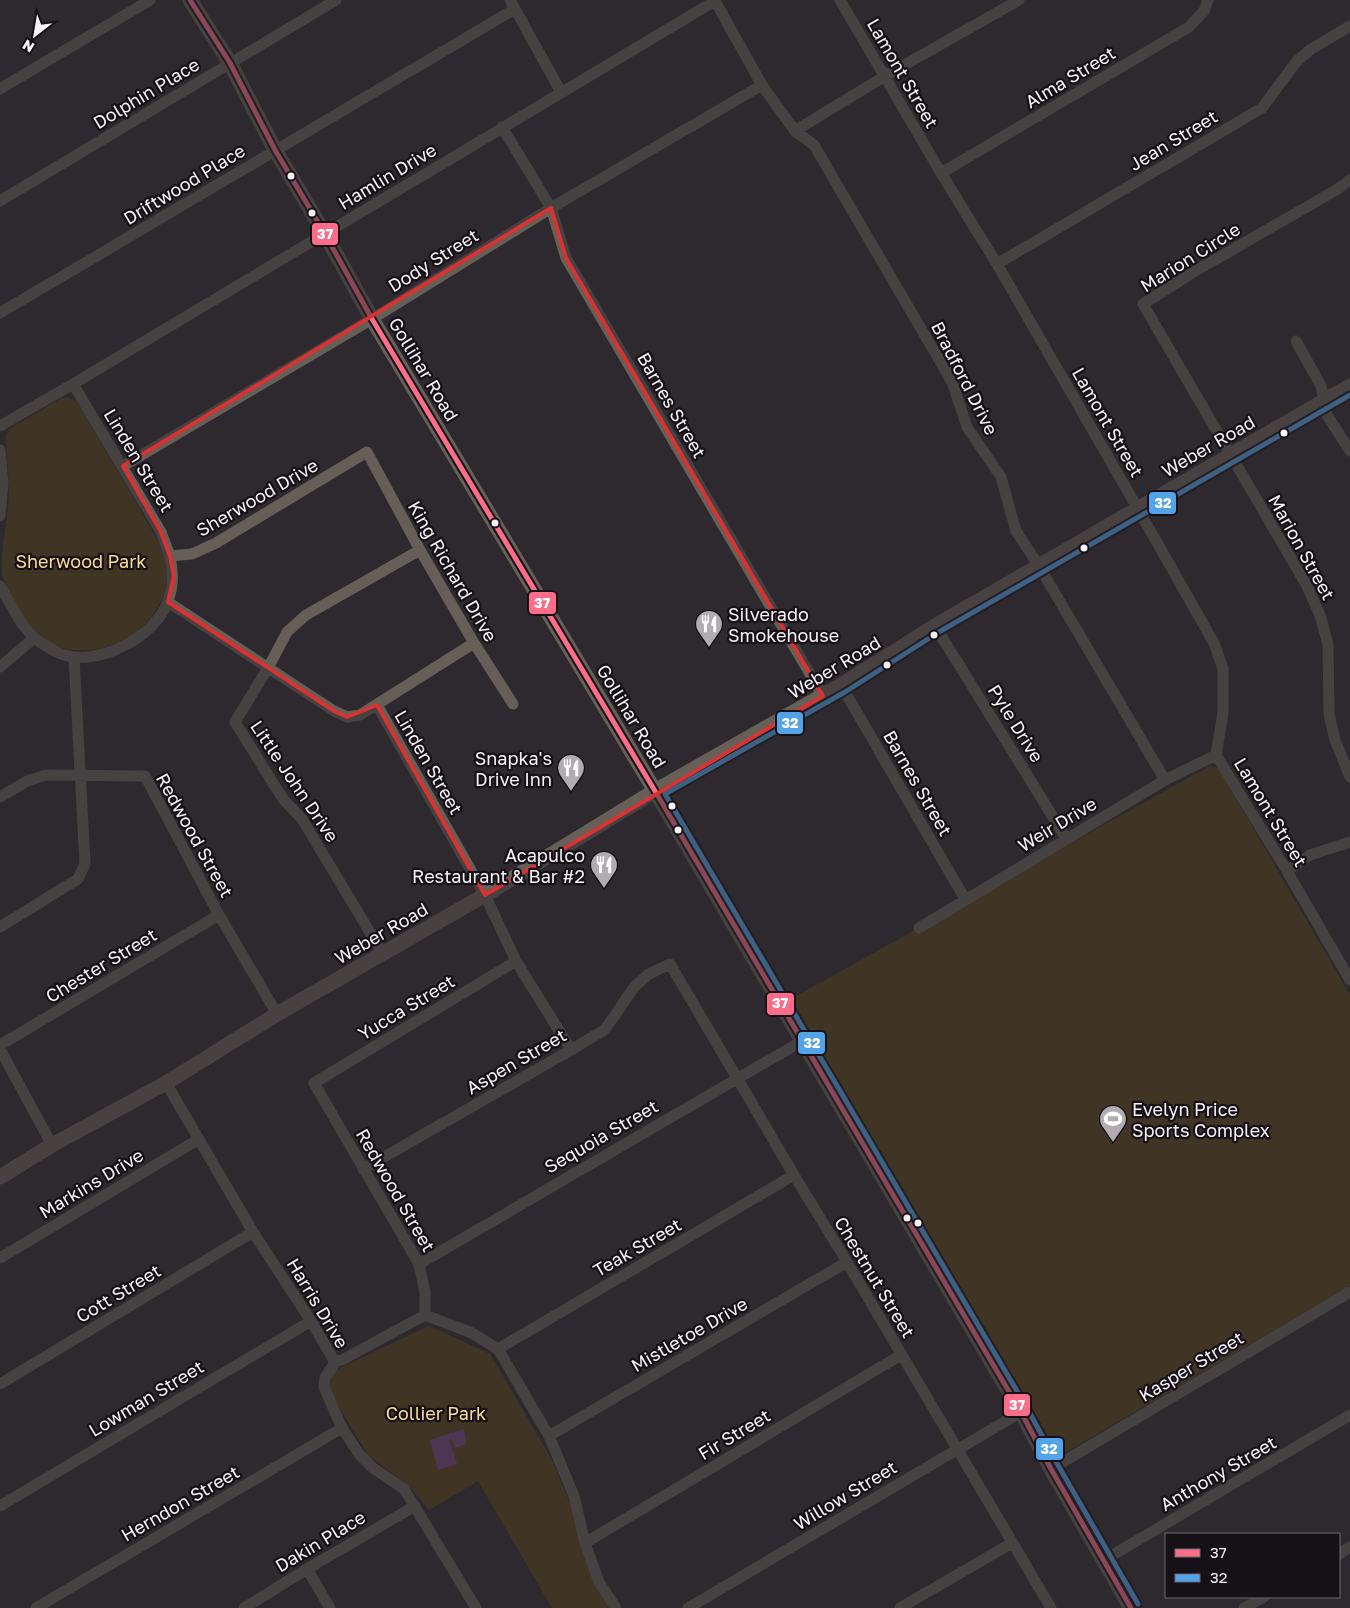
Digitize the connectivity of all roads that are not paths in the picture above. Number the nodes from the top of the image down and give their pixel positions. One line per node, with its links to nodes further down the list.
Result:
1 (150, 0): 13 (street)
2 (190, 0): 10 (main road, Gollihar Road)
3 (336, 0): 10 (street, Dolphin Place)
4 (840, 0): 11 (street, Lamont Street)
5 (1019, 0): 11 (street)
6 (1208, 0): 18 (street, Alma Street)
7 (715, 1): 12 (street, Bradford Drive); 14 (street, Hamlin Drive)
8 (512, 5): 14 (street); 17 (street, Driftwood Place)
9 (1350, 26): 23 (street, Jean Street)
10 (230, 63): 17 (main road, Gollihar Road); 20 (street, Dolphin Place)
11 (886, 76): 16 (street); 18 (street, Lamont Street)
12 (762, 85): 16 (street, Bradford Drive); 21 (street, Dody Street)
13 (0, 89)
14 (561, 92): 15 (street, Hamlin Drive)
15 (502, 127): 21 (street, Barnes Street); 22 (street, Hamlin Drive)
16 (795, 131): 40 (street, Bradford Drive)
17 (275, 150): 22 (main road, Gollihar Road); 24 (street, Driftwood Place)
18 (941, 173): 23 (street, Lamont Street)
19 (1350, 180): 34 (street, Marion Circle)
20 (0, 201)
21 (551, 208): 25 (street, Dody Street); 50 (street, Barnes Street)
22 (325, 234): 25 (main road, Gollihar Road); 27 (street, Hamlin Drive)
23 (997, 264): 36 (street, Lamont Street)
24 (0, 313)
25 (372, 319): 35 (street, Dody Street); 57 (main road, Gollihar Road)
26 (1296, 341): 29 (street)
27 (73, 384): 30 (street, Hamlin Drive); 35 (street, Linden Street)
28 (1350, 386): 29 (main road, Weber Road)
29 (1324, 401): 32 (street); 34 (main road, Weber Road)
30 (0, 426)
31 (0, 450): 37 (street)
32 (1350, 451)
33 (368, 452): 38 (street, King Richard Drive); 39 (street, Sherwood Drive)
34 (1230, 454): 36 (main road, Weber Road); 55 (street, Marion Street)
35 (123, 466): 39 (street, Linden Street)
36 (1138, 509): 40 (main road, Weber Road); 53 (street, Lamont Street)
37 (0, 516)
38 (420, 550): 45 (street, King Richard Drive); 48 (street, Little John Drive)
39 (170, 556): 42 (street)
40 (1039, 566): 43 (main road, Weber Road); 56 (street, Bradford Drive)
41 (0, 586): 44 (street)
42 (168, 602): 46 (street); 48 (street, Linden Street)
43 (935, 626): 49 (main road, Weber Road); 59 (street, Pyle Drive)
44 (34, 638): 46 (street); 47 (street)
45 (474, 643): 51 (street, King Richard Drive); 52 (street)
46 (74, 657): 54 (street)
47 (0, 667)
48 (268, 668): 52 (street, Linden Street); 67 (street, Little John Drive)
49 (841, 685): 50 (main road, Weber Road); 63 (street, Barnes Street)
50 (823, 696): 57 (main road, Weber Road)
51 (512, 704)
52 (377, 705): 62 (street, Linden Street)
53 (1216, 755): 56 (street, Weir Drive); 61 (street, Lamont Street)
54 (81, 776): 58 (street); 64 (street, Redwood Street); 65 (street)
55 (1350, 778)
56 (1165, 780): 59 (street, Weir Drive)
57 (655, 791): 62 (main road, Weber Road); 72 (main road, Gollihar Road)
58 (0, 797)
59 (1066, 838): 63 (street, Weir Drive)
60 (1350, 842): 61 (street)
61 (1287, 871): 70 (street, Lamont Street)
62 (485, 895): 67 (main road, Weber Road); 68 (street, Linden Street)
63 (965, 899): 66 (street, Weir Drive)
64 (219, 915): 71 (street, Redwood Street); 73 (street, Chester Street)
65 (0, 927)
66 (919, 928)
67 (383, 954): 71 (main road, Weber Road)
68 (516, 961): 75 (street, Linden Street); 78 (street, Yucca Street)
69 (670, 964): 75 (street, Aspen Street); 76 (street, Chestnut Street)
70 (1350, 980)
71 (277, 1014): 77 (main road, Weber Road)
72 (802, 1041): 76 (street, Sequoia Street); 95 (main road, Gollihar Road)
73 (0, 1045)
74 (0, 1049): 80 (street)
75 (571, 1050): 81 (street, Aspen Street)
76 (737, 1077): 82 (street, Chestnut Street); 87 (street, Sequoia Street)
77 (166, 1083): 79 (street, Harris Drive); 80 (main road, Weber Road)
78 (314, 1083): 81 (street, Redwood Street)
79 (199, 1139): 84 (street, Harris Drive); 85 (street, Markins Drive)
80 (52, 1145): 83 (main road, Weber Road)
81 (363, 1169): 87 (street, Redwood Street)
82 (794, 1175): 86 (street, Chestnut Street); 91 (street, Teak Street)
83 (0, 1177)
84 (253, 1232): 90 (street, Harris Drive); 94 (street, Cott Street)
85 (0, 1258)
86 (847, 1262): 92 (street, Chestnut Street); 98 (street, Mistletoe Drive)
87 (419, 1264): 89 (street, Redwood Street)
88 (1350, 1292): 100 (street, Kasper Street)
89 (425, 1315): 91 (street); 93 (street)
90 (311, 1321): 93 (street, Harris Drive); 101 (street, Lowman Street)
91 (498, 1349): 98 (street)
92 (901, 1355): 99 (street, Chestnut Street); 103 (street, Fir Street)
93 (335, 1362): 97 (street, Harris Drive)
94 (0, 1384)
95 (1020, 1412): 99 (street, Willow Street); 100 (main road, Gollihar Road)
96 (1350, 1415): 105 (street, Anthony Street)
97 (342, 1428): 102 (street, Harris Drive); 108 (street, Herndon Street)
98 (549, 1436): 103 (street)
99 (958, 1449): 104 (street, Chestnut Street); 113 (street, Willow Street)
100 (1051, 1470): 105 (main road, Gollihar Road)
101 (0, 1506)
102 (415, 1506): 106 (street, Dakin Place); 111 (street, Harris Drive)
103 (585, 1543): 112 (street)
104 (1012, 1543): 114 (street); 115 (street, Chestnut Street)
105 (1104, 1560): 116 (main road, Gollihar Road)
106 (307, 1568): 109 (street, Dakin Place); 110 (street)
107 (1262, 1598): 117 (street)
108 (36, 1608)
109 (244, 1608)
110 (330, 1608)
111 (476, 1608)
112 (616, 1608)
113 (688, 1608)
114 (900, 1608)
115 (1052, 1608)
116 (1131, 1608)
117 (1244, 1608)

